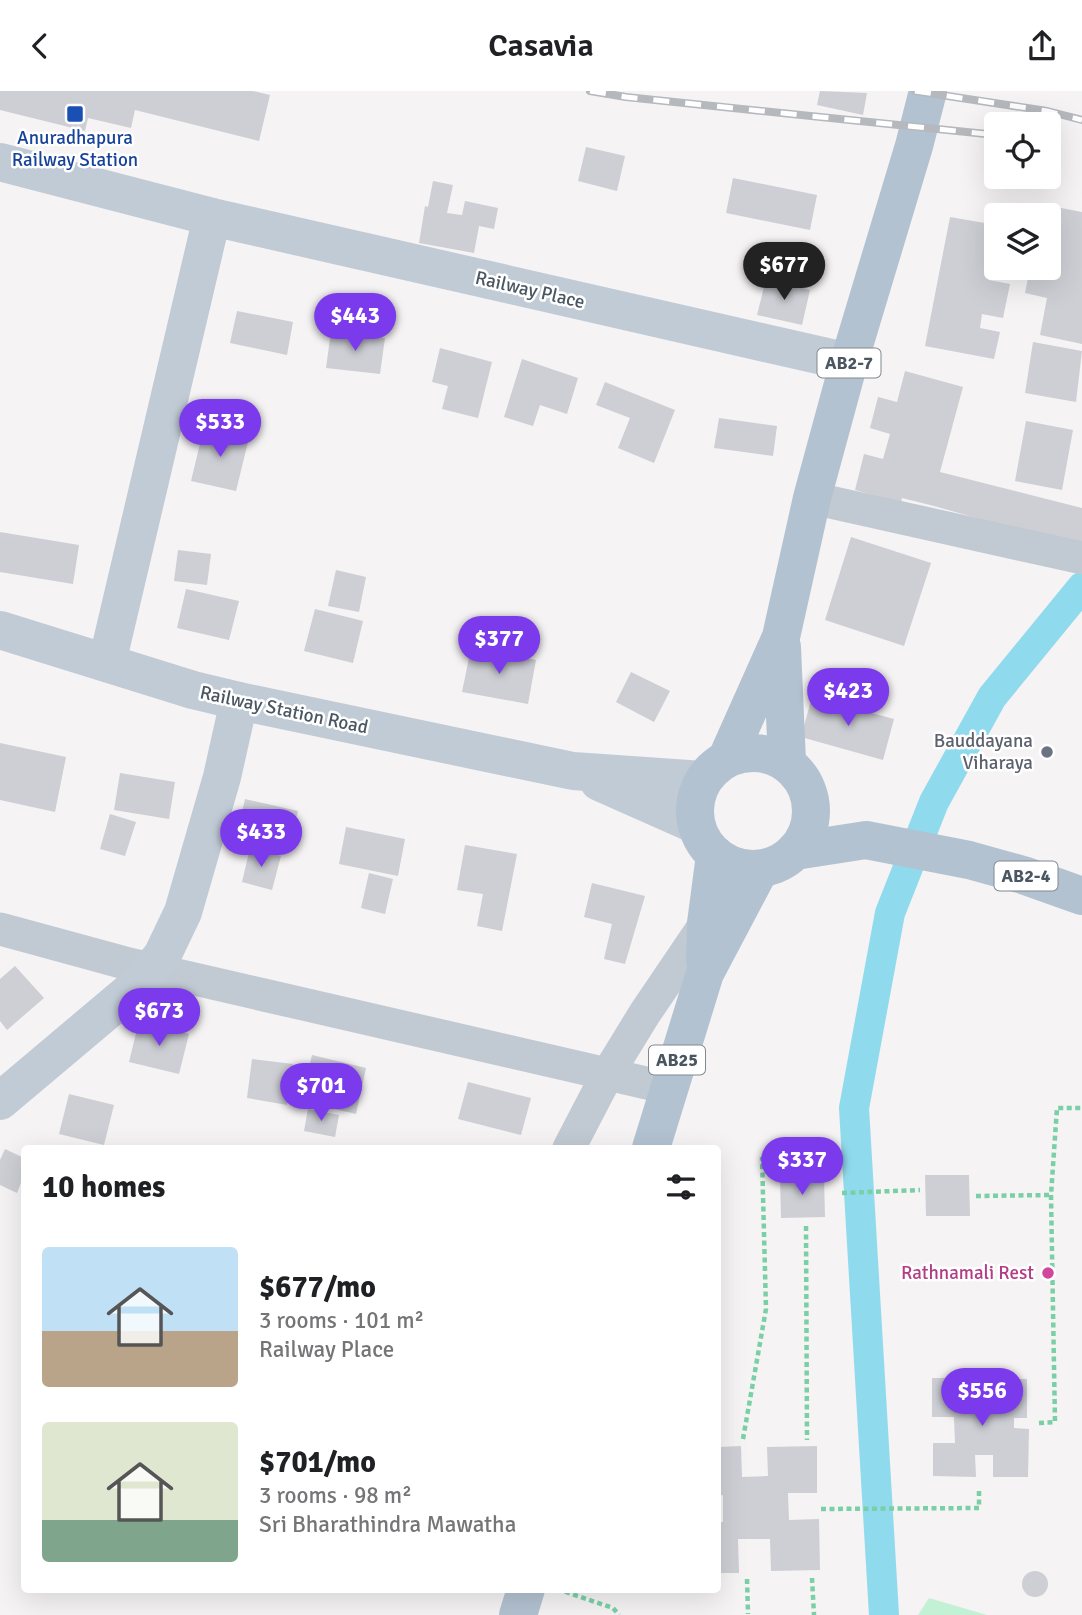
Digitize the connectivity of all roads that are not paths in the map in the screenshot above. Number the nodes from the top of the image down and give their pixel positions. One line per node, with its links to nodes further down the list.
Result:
1 (928, 91): 4 (main road, AB2-7)
2 (0, 162): 3 (main road, Railway Place)
3 (212, 217): 4 (main road, Railway Place); 9 (main road)
4 (849, 362): 5 (main road, AB2-7)
5 (812, 498): 6 (street); 8 (main road, AB2-7)
6 (1082, 558)
7 (0, 630): 9 (main road, Railway Station Road)
8 (781, 638): 11 (main road, AB2-7); 12 (main road, AB2-7)
9 (107, 663): 10 (main road, Railway Station Road)
10 (239, 701): 13 (main road, Railway Station Road); 22 (main road)
11 (786, 762): 12 (main road); 14 (main road)
12 (715, 769): 13 (main road, Railway Station Road); 15 (main road)
13 (573, 771): 15 (main road, Railway Station Road)
14 (808, 793): 16 (main road, AB2-4); 17 (main road)
15 (706, 840): 18 (main road); 20 (main road, AB25)
16 (866, 840): 17 (main road, AB2-4); 19 (main road, AB2-4)
17 (795, 851): 18 (main road)
18 (760, 869): 23 (main road, AB25)
19 (1082, 896)
20 (706, 923): 23 (main road, AB25); 24 (street)
21 (0, 929): 22 (street)
22 (151, 969): 24 (street); 26 (main road)
23 (705, 973): 25 (main road, AB25)
24 (607, 1075): 25 (street); 27 (street)
25 (668, 1088): 28 (main road, AB25)
26 (0, 1101)
27 (571, 1145)
28 (652, 1145)
29 (525, 1593): 30 (main road)
30 (518, 1615)

